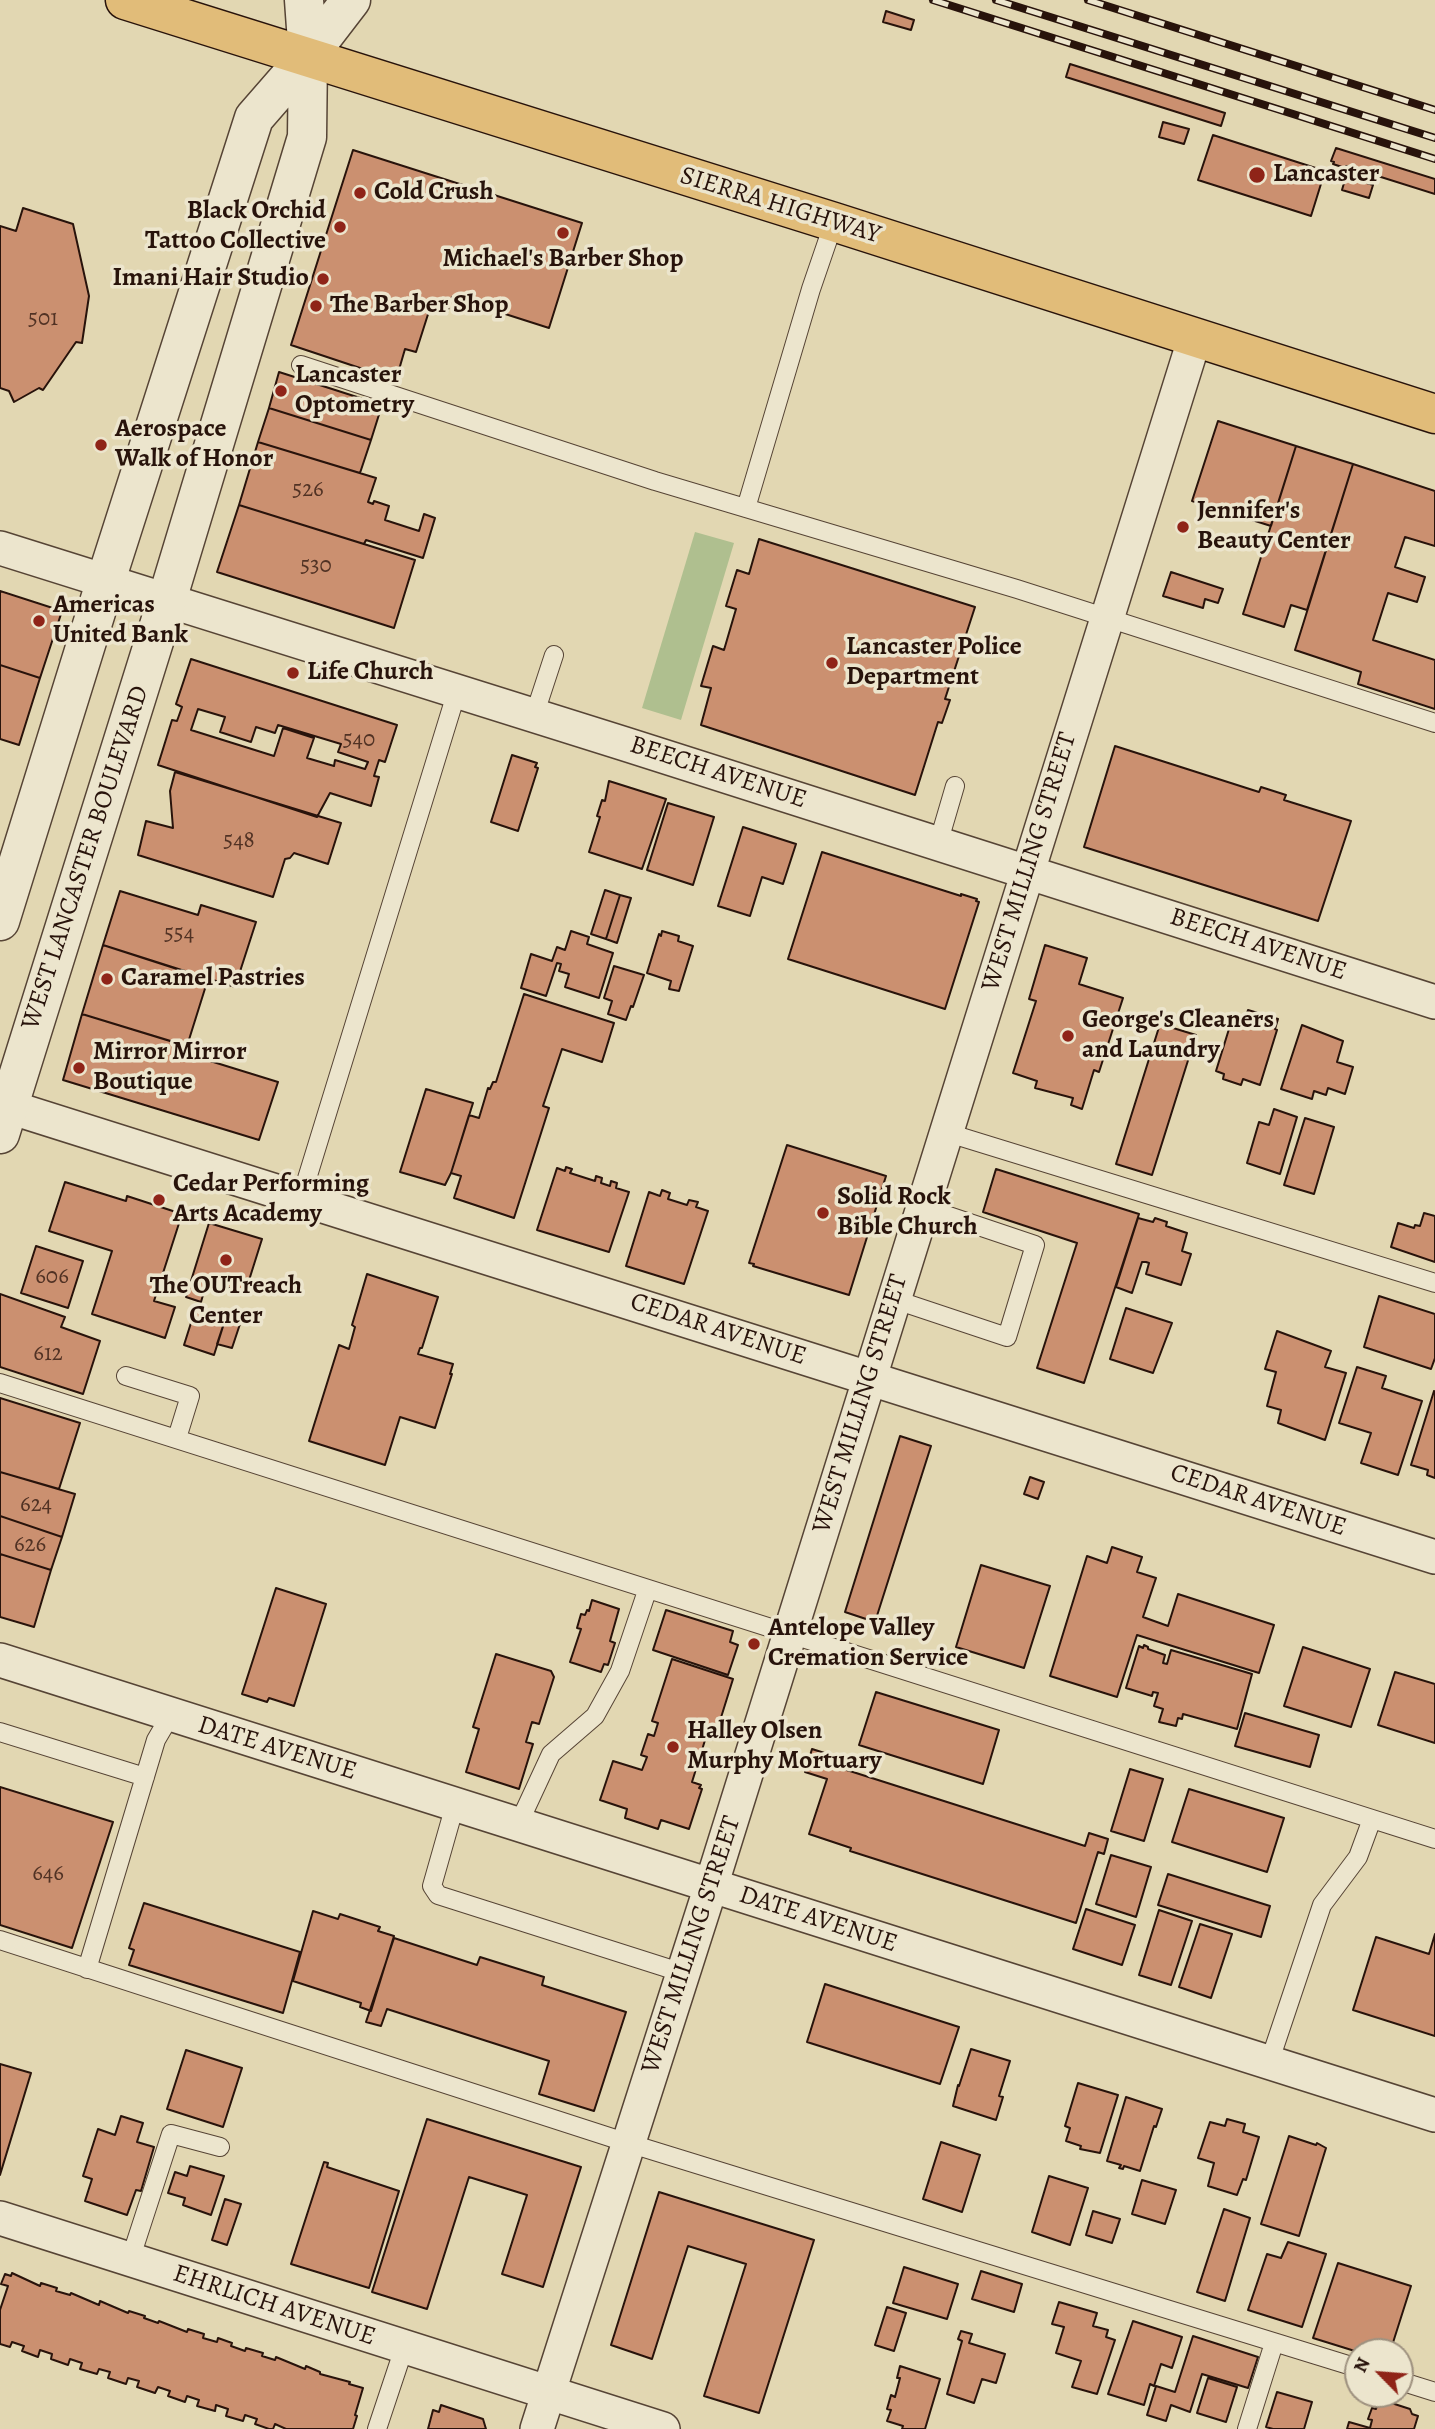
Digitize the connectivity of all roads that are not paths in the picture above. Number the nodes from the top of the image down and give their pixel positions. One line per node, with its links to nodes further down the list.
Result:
1 (125, 0): 4 (main road, SIERRA HIGHWAY)
2 (304, 0): 4 (street, WEST LANCASTER BOULEVARD)
3 (351, 0): 4 (street)
4 (308, 56): 5 (main road, SIERRA HIGHWAY); 11 (street); 12 (street, WEST LANCASTER BOULEVARD)
5 (834, 222): 6 (main road, SIERRA HIGHWAY); 9 (lane)
6 (1195, 337): 8 (main road, SIERRA HIGHWAY); 13 (street, WEST MILLING STREET)
7 (301, 365): 9 (lane)
8 (1435, 414)
9 (746, 508): 13 (lane)
10 (0, 548): 11 (street, BEECH AVENUE)
11 (106, 580): 12 (street, BEECH AVENUE); 21 (street)
12 (167, 600): 15 (street, BEECH AVENUE); 23 (street, WEST LANCASTER BOULEVARD)
13 (1107, 619): 17 (lane); 20 (street, WEST MILLING STREET)
14 (554, 655): 16 (lane)
15 (457, 691): 16 (street, BEECH AVENUE); 25 (lane)
16 (534, 716): 19 (street, BEECH AVENUE)
17 (1435, 723)
18 (955, 786): 19 (lane)
19 (938, 844): 20 (street, BEECH AVENUE)
20 (1028, 872): 22 (street, BEECH AVENUE); 24 (street, WEST MILLING STREET)
21 (0, 921)
22 (1435, 1002)
23 (3, 1115): 25 (street, CEDAR AVENUE)
24 (945, 1132): 26 (street, WEST MILLING STREET); 27 (lane)
25 (301, 1198): 30 (street, CEDAR AVENUE)
26 (922, 1208): 28 (street, WEST MILLING STREET); 28 (lane)
27 (1435, 1283)
28 (894, 1299): 30 (street, WEST MILLING STREET)
29 (126, 1376): 32 (lane)
30 (869, 1377): 33 (street, CEDAR AVENUE); 35 (street, WEST MILLING STREET)
31 (0, 1383): 32 (lane)
32 (177, 1438): 34 (lane)
33 (1435, 1557)
34 (647, 1591): 35 (lane); 42 (lane)
35 (789, 1634): 41 (lane); 44 (street, WEST MILLING STREET)
36 (0, 1660): 37 (street, DATE AVENUE)
37 (170, 1716): 39 (lane); 40 (street, DATE AVENUE)
38 (0, 1732): 39 (lane)
39 (145, 1777): 46 (lane)
40 (455, 1805): 42 (street, DATE AVENUE); 47 (lane)
41 (1372, 1819): 43 (lane); 48 (lane)
42 (518, 1825): 44 (street, DATE AVENUE)
43 (1435, 1839)
44 (711, 1886): 47 (street, WEST MILLING STREET); 48 (street, DATE AVENUE)
45 (0, 1940): 46 (lane)
46 (87, 1969): 50 (lane)
47 (683, 1973): 50 (street, WEST MILLING STREET)
48 (1269, 2063): 49 (street, DATE AVENUE)
49 (1435, 2115)
50 (628, 2143): 54 (lane); 59 (street, WEST MILLING STREET)
51 (220, 2147): 53 (lane)
52 (0, 2218): 53 (street, EHRLICH AVENUE)
53 (130, 2260): 55 (street, EHRLICH AVENUE)
54 (1274, 2343): 56 (lane); 63 (lane)
55 (404, 2348): 59 (street, EHRLICH AVENUE); 60 (lane)
56 (1344, 2364)
57 (1414, 2385): 58 (lane)
58 (1435, 2392)
59 (549, 2393): 61 (street, WEST MILLING STREET); 62 (street, EHRLICH AVENUE)
60 (377, 2429)
61 (537, 2429)
62 (663, 2429)
63 (1247, 2429)

